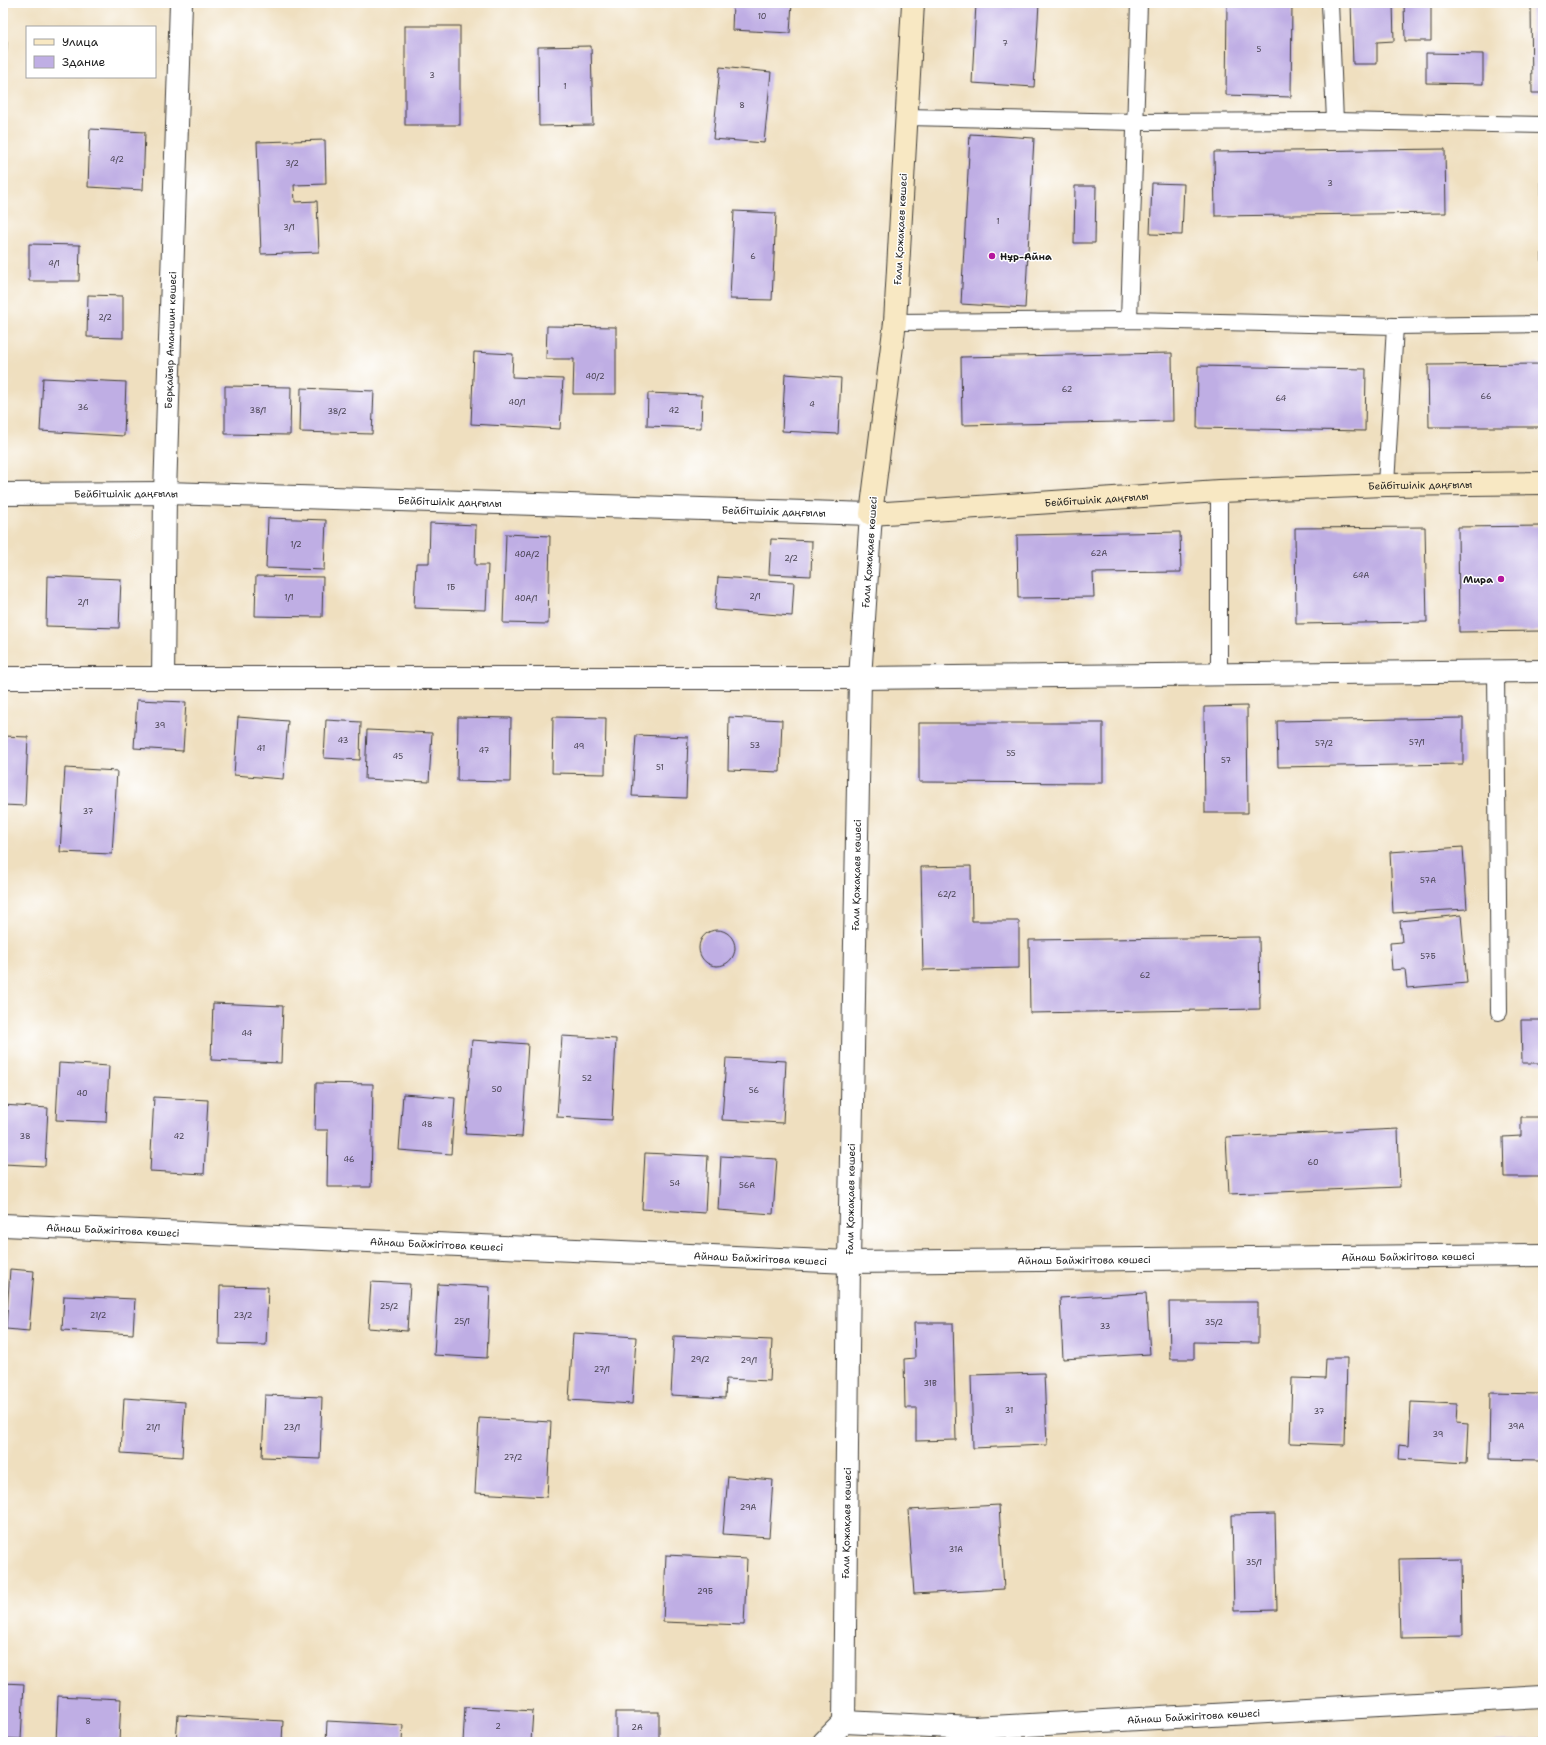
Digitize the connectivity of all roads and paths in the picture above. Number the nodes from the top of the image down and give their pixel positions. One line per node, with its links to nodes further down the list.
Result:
1 (181, 3): 16 (street, Берқайыр Аманшин көшесі)
2 (913, 3): 5 (street, Ғали Қожақаев көшесі)
3 (1139, 3): 7 (lane)
4 (1330, 3): 6 (lane)
5 (906, 116): 7 (lane); 10 (street, Ғали Қожақаев көшесі)
6 (1335, 121): 7 (lane); 8 (lane)
7 (1136, 122): 9 (lane)
8 (1543, 125)
9 (1129, 320): 10 (lane); 12 (lane)
10 (895, 322): 18 (street, Ғали Қожақаев көшесі)
11 (1543, 324): 12 (lane)
12 (1395, 326): 14 (lane)
13 (1543, 483): 14 (street, Бейбітшілік даңғылы)
14 (1386, 484): 15 (street, Бейбітшілік даңғылы)
15 (1219, 491): 18 (street, Бейбітшілік даңғылы); 21 (lane)
16 (165, 493): 17 (street, Бейбітшілік даңғылы); 18 (street, Бейбітшілік даңғылы); 23 (street, Берқайыр Аманшин көшесі)
17 (3, 494)
18 (871, 514): 24 (street, Ғали Қожақаев көшесі)
19 (1543, 670): 20 (street)
20 (1496, 671): 21 (street); 25 (lane)
21 (1219, 674): 24 (street)
22 (3, 678): 23 (street)
23 (163, 678): 24 (street)
24 (860, 678): 28 (street, Ғали Қожақаев көшесі)
25 (1499, 1012)
26 (3, 1225): 28 (street, Айнаш Байжігітова көшесі)
27 (1543, 1255): 28 (street, Айнаш Байжігітова көшесі)
28 (849, 1262): 30 (street, Ғали Қожақаев көшесі)
29 (1543, 1697): 31 (street, Айнаш Байжігітова көшесі)
30 (844, 1722): 31 (street, Айнаш Байжігітова көшесі); 32 (street)
31 (977, 1735)
32 (824, 1742)

